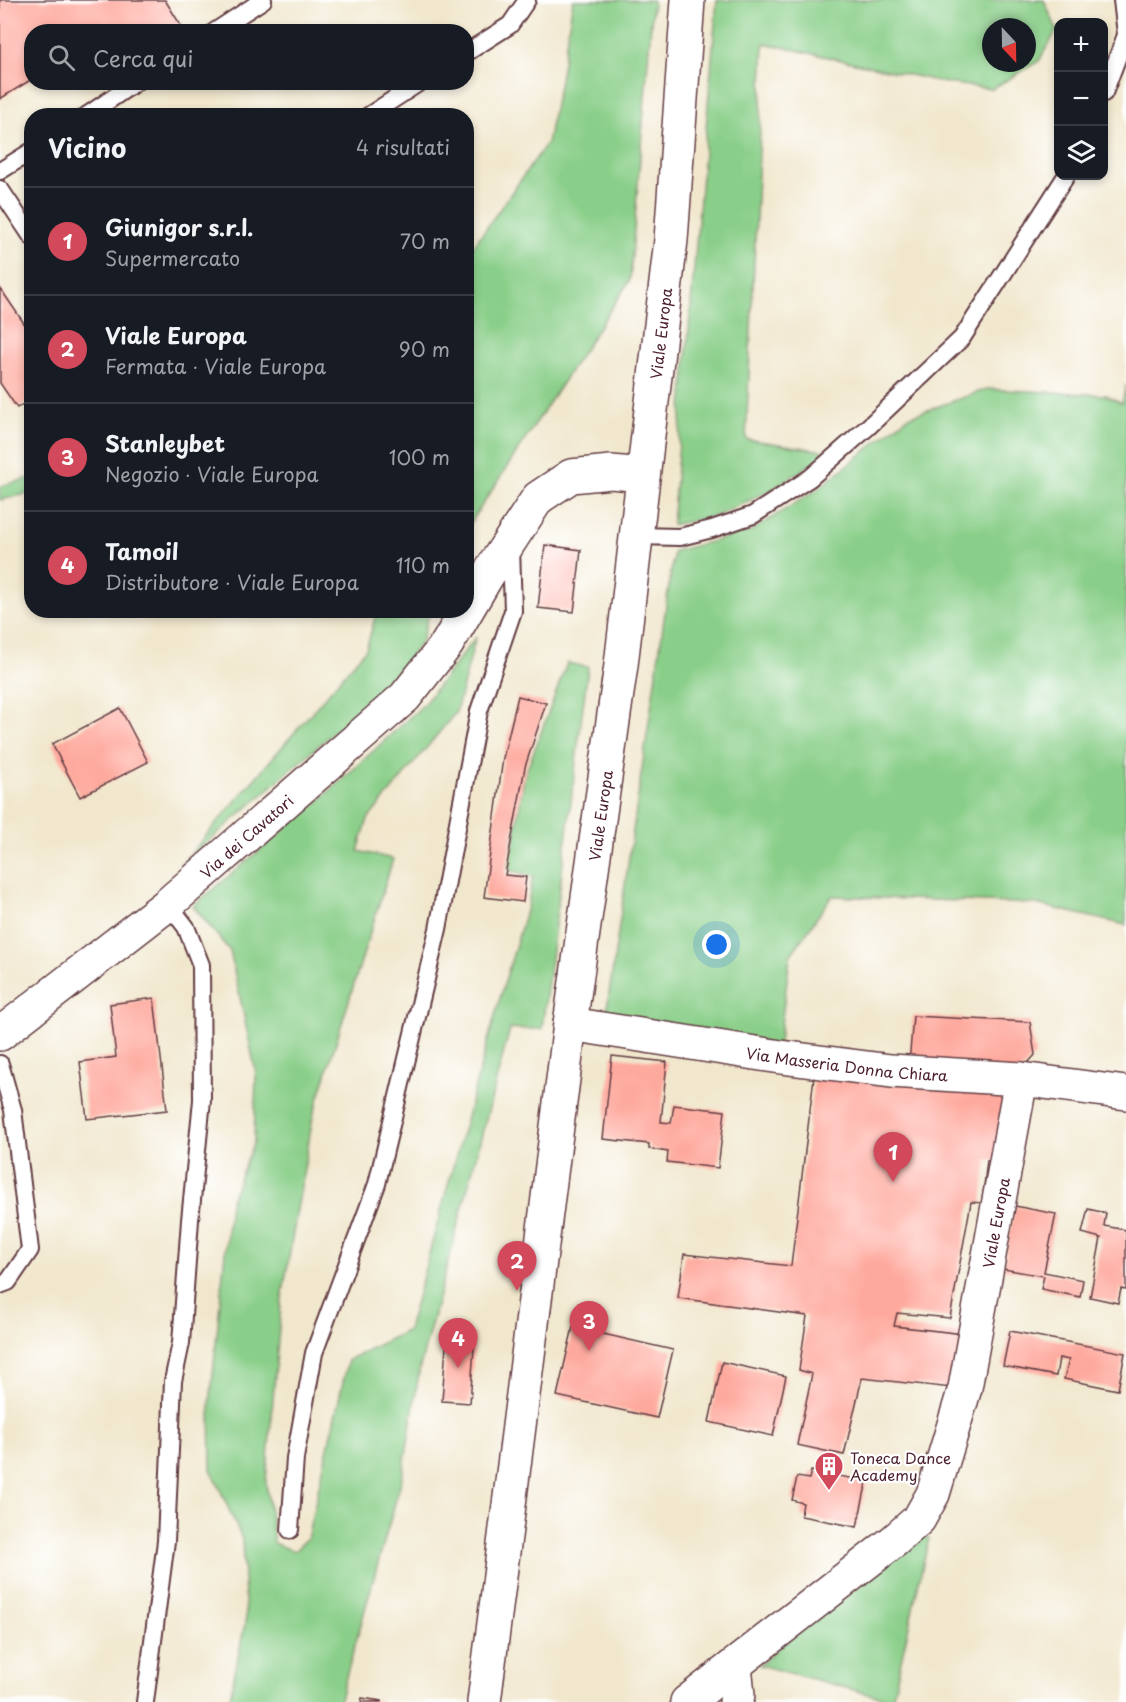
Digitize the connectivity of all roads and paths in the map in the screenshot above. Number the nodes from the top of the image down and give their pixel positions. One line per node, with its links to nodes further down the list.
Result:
1 (263, 0): 5 (lane)
2 (527, 0): 7 (lane)
3 (688, 0): 18 (street, Viale Europa)
4 (1122, 0): 6 (lane)
5 (226, 24)
6 (1126, 35): 8 (lane)
7 (474, 48)
8 (1108, 82)
9 (124, 90): 11 (lane)
10 (408, 90): 12 (lane)
11 (98, 108)
12 (380, 108)
13 (24, 156): 14 (lane)
14 (0, 171)
15 (1063, 180): 19 (lane)
16 (0, 189): 17 (lane)
17 (24, 225)
18 (644, 475): 19 (street, Viale Europa); 20 (street, Via dei Cavatori)
19 (636, 536): 25 (street, Viale Europa)
20 (510, 540): 21 (street, Via dei Cavatori); 31 (lane)
21 (474, 598)
22 (462, 618): 23 (street, Via dei Cavatori)
23 (168, 904): 24 (street, Via dei Cavatori); 33 (lane)
24 (15, 1014): 26 (street, Via dei Cavatori)
25 (570, 1024): 28 (street, Via Masseria Donna Chiara); 34 (street, Viale Europa)
26 (0, 1034)
27 (0, 1064): 30 (lane)
28 (1021, 1079): 29 (street, Via Masseria Donna Chiara); 32 (street, Viale Europa)
29 (1126, 1093)
30 (0, 1285)
31 (290, 1530)
32 (735, 1665): 35 (street, Viale Europa); 36 (street)
33 (145, 1702)
34 (484, 1702)
35 (687, 1702)
36 (736, 1702)

